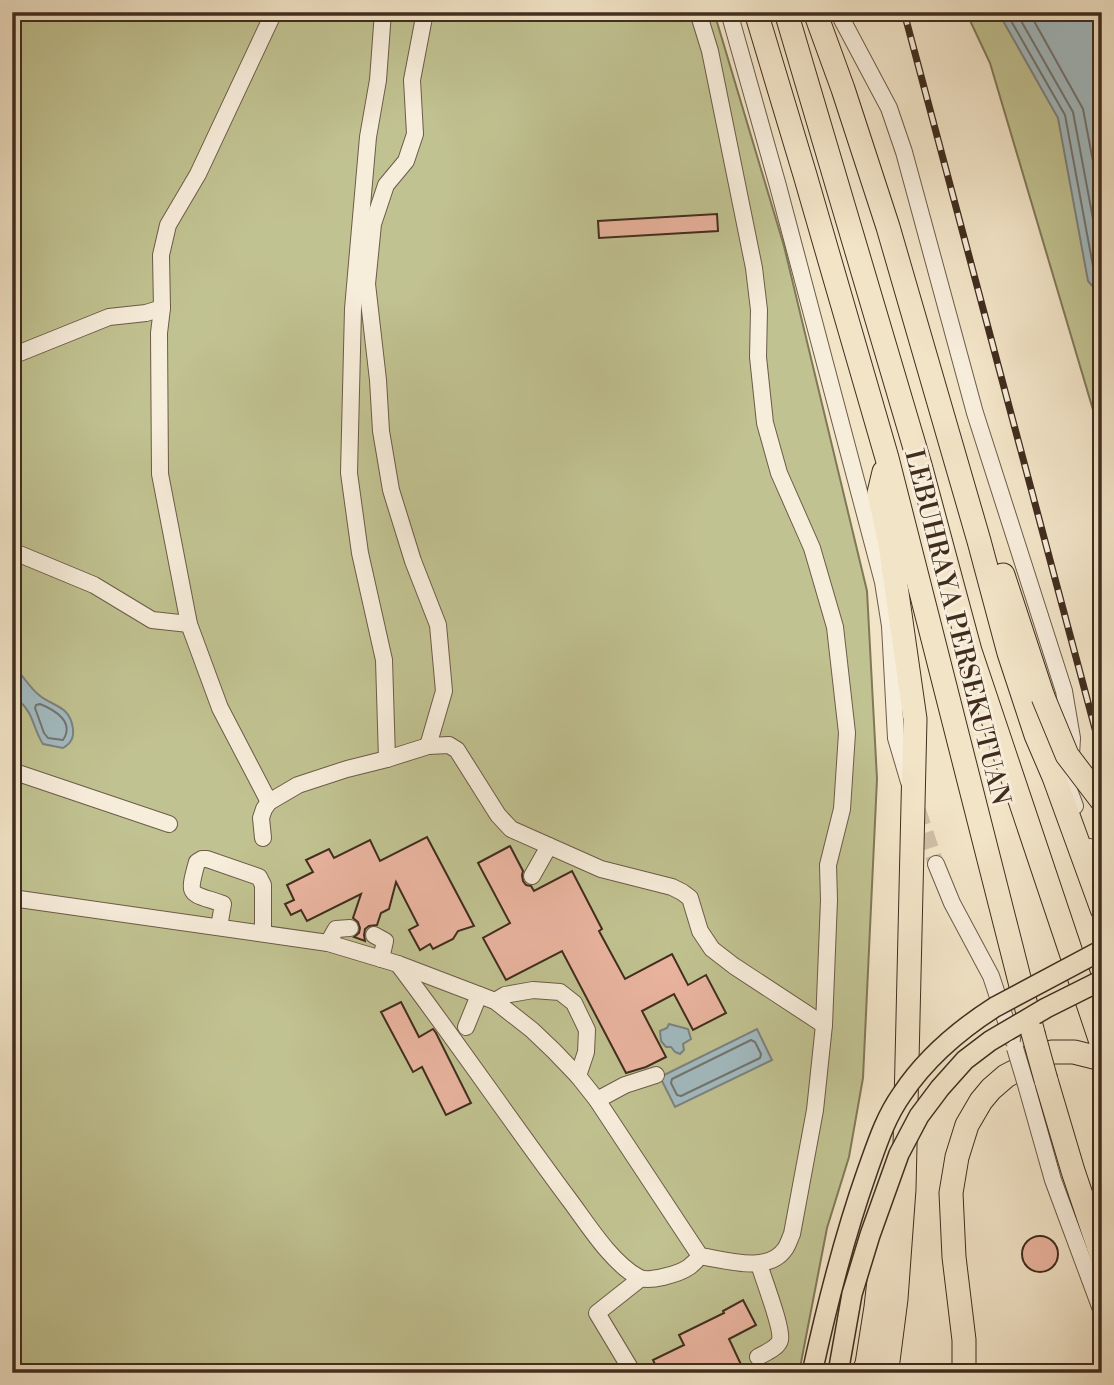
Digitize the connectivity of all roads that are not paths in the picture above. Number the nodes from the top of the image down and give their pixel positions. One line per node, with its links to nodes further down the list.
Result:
1 (274, 12): 12 (lane)
2 (383, 12): 21 (lane)
3 (425, 12): 20 (lane)
4 (698, 12): 47 (lane)
5 (729, 12): 15 (lane)
6 (756, 12): 14 (highway, LEBUHRAYA PERSEKUTUAN)
7 (786, 12): 49 (highway, LEBUHRAYA PERSEKUTUAN)
8 (815, 12): 11 (highway)
9 (826, 12): 11 (lane)
10 (838, 12): 30 (lane)
11 (843, 89): 17 (highway)
12 (162, 308): 13 (lane); 19 (lane)
13 (12, 356)
14 (887, 458): 16 (highway); 53 (highway, LEBUHRAYA PERSEKUTUAN, bridge)
15 (853, 464): 16 (lane); 23 (lane)
16 (880, 493): 55 (highway)
17 (979, 541): 24 (highway, bridge); 33 (highway)
18 (12, 551): 19 (lane)
19 (189, 624): 25 (lane)
20 (428, 747): 21 (lane); 28 (lane)
21 (387, 759): 25 (lane)
22 (12, 771): 26 (lane)
23 (909, 784)
24 (1102, 801)
25 (269, 802): 27 (lane)
26 (170, 824)
27 (263, 838)
28 (549, 846): 31 (lane); 47 (lane)
29 (936, 864): 53 (lane, bridge)
30 (1102, 873)
31 (531, 876)
32 (12, 898): 34 (lane)
33 (1102, 909)
34 (219, 927): 36 (lane); 36 (lane)
35 (350, 928): 38 (lane)
36 (263, 932): 38 (lane)
37 (374, 935): 40 (lane)
38 (328, 943): 40 (lane)
39 (1102, 950): 64 (main road, bridge)
40 (381, 959): 41 (lane)
41 (398, 964): 42 (lane); 44 (lane)
42 (429, 975): 44 (lane); 45 (lane)
43 (1102, 980): 56 (main road, bridge)
44 (418, 990): 60 (lane)
45 (479, 995): 46 (lane); 48 (lane)
46 (495, 1001): 52 (lane); 52 (lane)
47 (824, 1025): 59 (lane)
48 (466, 1027)
49 (1102, 1045)
50 (1102, 1059): 69 (highway)
51 (656, 1075): 54 (lane)
52 (578, 1076): 54 (lane)
53 (1036, 1084): 58 (highway, LEBUHRAYA PERSEKUTUAN); 61 (lane)
54 (597, 1100): 57 (lane)
55 (904, 1189): 67 (highway); 68 (highway)
56 (870, 1235): 65 (main road, bridge); 66 (highway, bridge)
57 (700, 1256): 59 (lane); 60 (lane)
58 (1102, 1257)
59 (759, 1264): 62 (lane)
60 (640, 1279): 63 (lane)
61 (1102, 1312)
62 (758, 1357)
63 (633, 1373)
64 (812, 1373)
65 (838, 1373)
66 (856, 1373)
67 (863, 1373)
68 (884, 1373)
69 (964, 1373)

